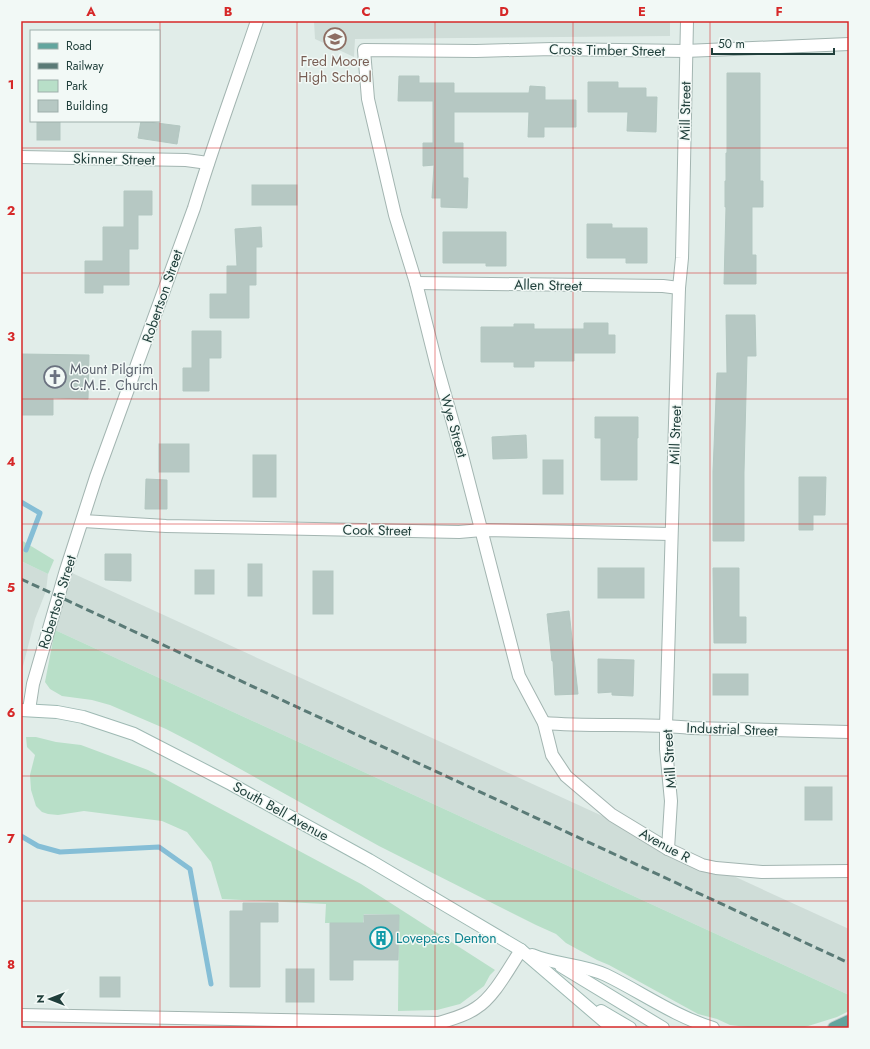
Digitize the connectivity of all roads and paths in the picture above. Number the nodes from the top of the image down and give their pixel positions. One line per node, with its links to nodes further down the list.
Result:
1 (258, 21): 7 (street, Robertson Street)
2 (687, 21): 5 (street, Mill Street)
3 (849, 44): 5 (street, Cross Timber Street)
4 (364, 50): 5 (street, Cross Timber Street); 8 (street, Wye Street)
5 (686, 51): 9 (street, Mill Street)
6 (21, 157): 7 (street, Skinner Street)
7 (208, 163): 10 (street, Robertson Street)
8 (416, 283): 9 (street, Allen Street); 11 (street, Wye Street)
9 (680, 288): 12 (street, Mill Street)
10 (83, 520): 11 (street, Cook Street); 13 (street, Robertson Street)
11 (482, 530): 12 (street, Cook Street); 14 (street, Wye Street)
12 (671, 534): 15 (street, Mill Street)
13 (25, 710): 20 (street, South Bell Avenue)
14 (544, 723): 15 (street, Industrial Street); 17 (street, Wye Street)
15 (666, 726): 16 (street, Industrial Street); 18 (street, Mill Street)
16 (849, 732)
17 (579, 787): 18 (street, Avenue R)
18 (668, 849): 19 (street, Avenue R)
19 (849, 871)
20 (523, 951): 21 (street, South Bell Avenue); 22 (street, South Bell Avenue); 23 (street)
21 (545, 959): 26 (street, South Bell Avenue); 27 (street, South Bell Avenue)
22 (568, 990): 24 (street, South Bell Avenue); 25 (street, South Bell Avenue)
23 (21, 1016)
24 (612, 1028)
25 (630, 1028)
26 (663, 1028)
27 (713, 1028)

